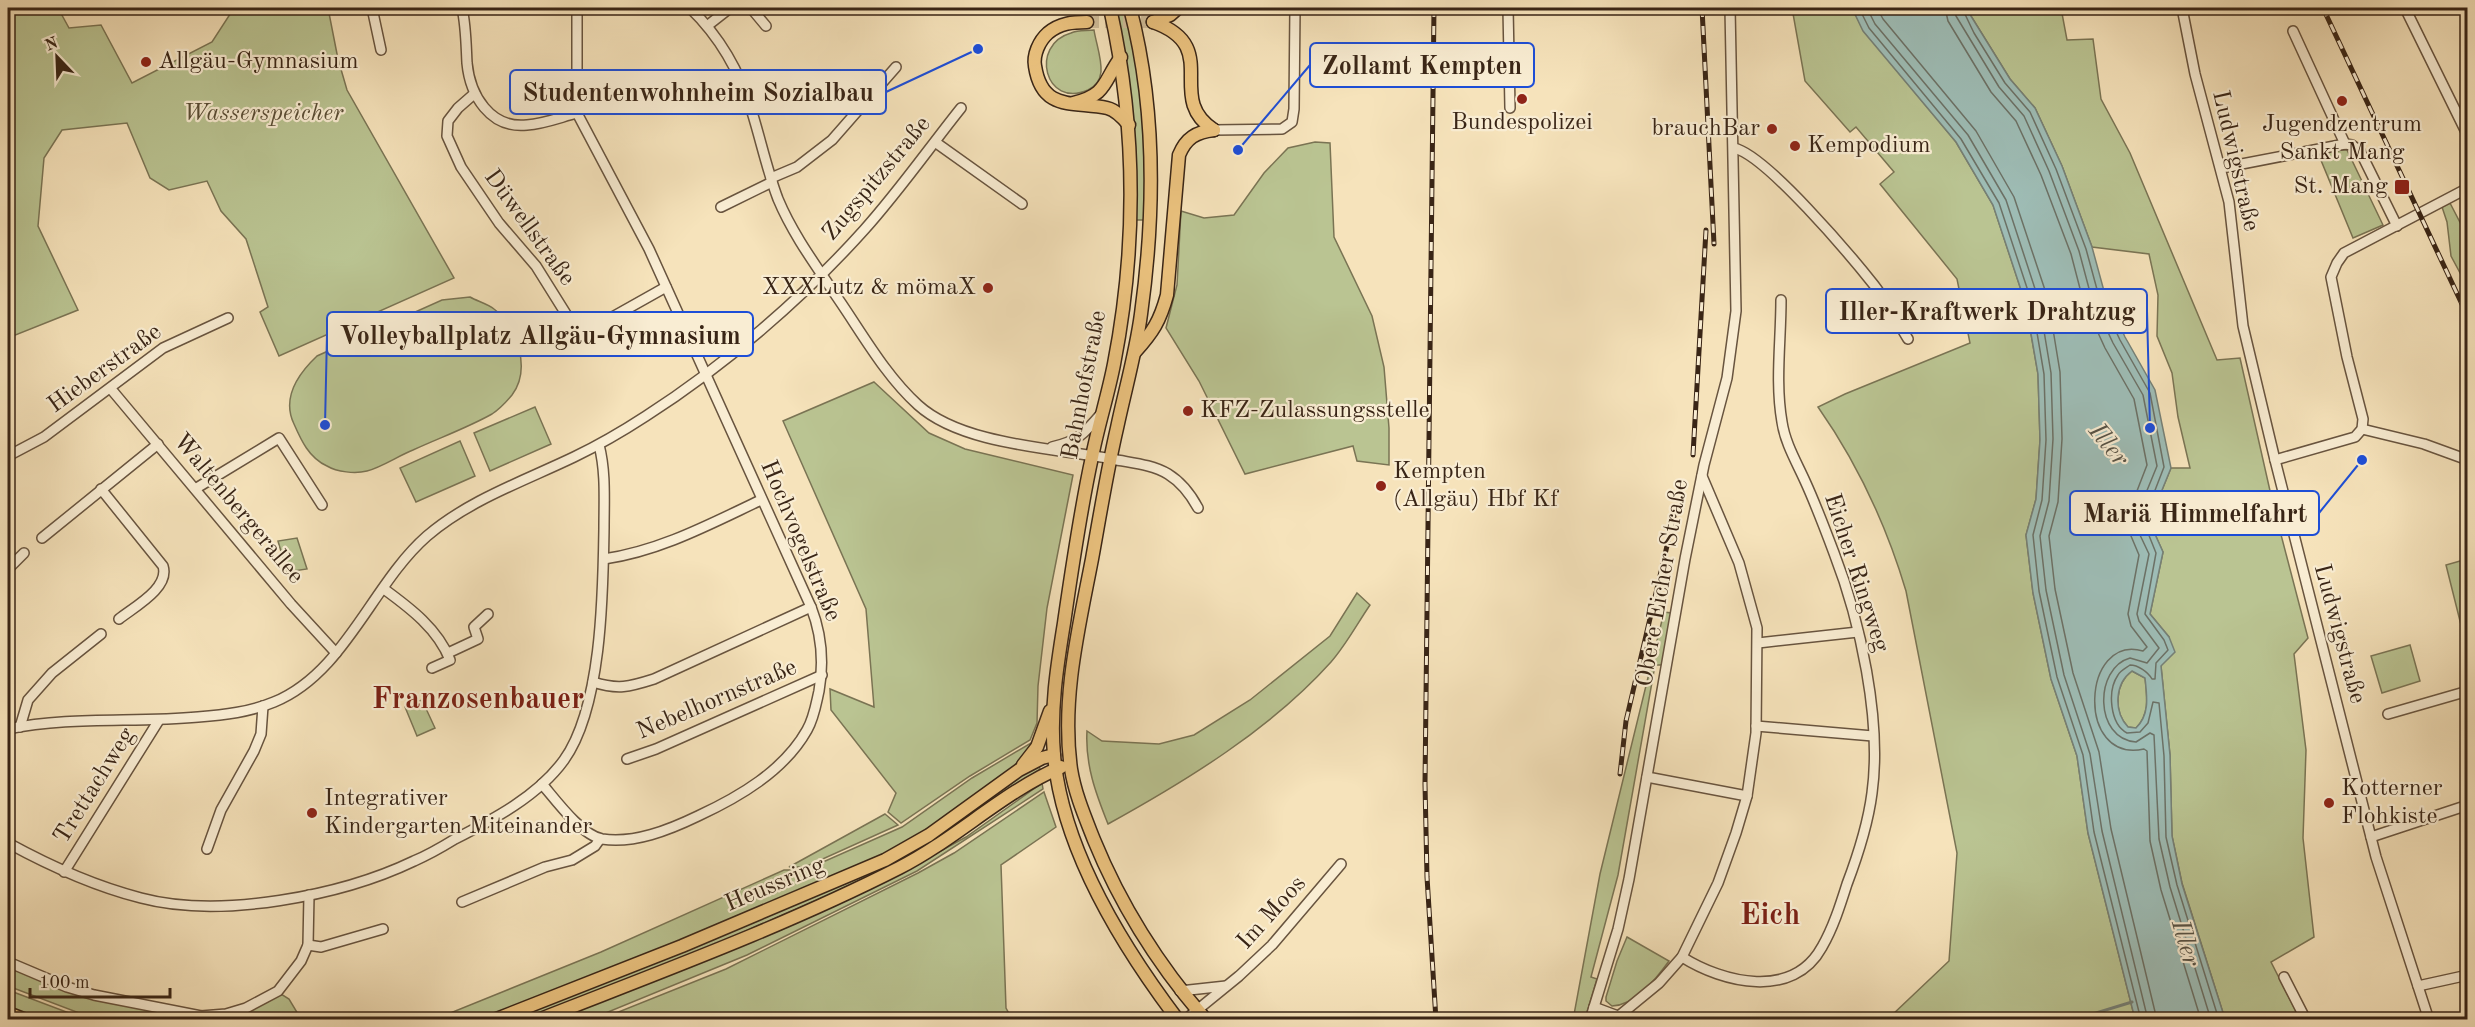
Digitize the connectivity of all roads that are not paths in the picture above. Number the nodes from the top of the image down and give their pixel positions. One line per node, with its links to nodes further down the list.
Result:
1 (372, 8): 19 (street)
2 (462, 8): 22 (street)
3 (577, 8): 26 (street)
4 (690, 8): 16 (street)
5 (730, 8): 16 (street)
6 (751, 8): 17 (street)
7 (1110, 8): 20 (main road, Bahnhofstraße)
8 (1130, 8): 44 (main road, Bahnhofstraße)
9 (1178, 8): 28 (main road)
10 (1295, 8): 28 (street)
11 (1509, 8): 25 (street)
12 (1730, 8): 32 (street, Obere Eicher Straße)
13 (2182, 8): 33 (street, Ludwigstraße)
14 (2405, 8): 29 (street)
15 (1088, 22): 23 (main road)
16 (706, 26): 34 (street)
17 (766, 26)
18 (2293, 31): 31 (street)
19 (381, 50)
20 (1121, 57): 23 (main road); 27 (main road, Bahnhofstraße)
21 (896, 67): 34 (street)
22 (474, 94): 26 (street); 40 (street, Düwellstraße)
23 (1066, 105): 27 (main road)
24 (962, 108): 30 (street, Zugspitzstraße)
25 (1510, 108)
26 (577, 113): 40 (street, Hochvogelstraße)
27 (1129, 125): 47 (main road, Bahnhofstraße)
28 (1214, 130): 44 (main road)
29 (2468, 136)
30 (935, 142): 36 (street); 39 (street, Zugspitzstraße)
31 (2345, 144): 33 (street); 38 (street)
32 (1734, 148): 43 (street); 57 (street, Obere Eicher Straße)
33 (2222, 168): 55 (street, Ludwigstraße)
34 (772, 180): 37 (street); 39 (street)
35 (2468, 188): 38 (street)
36 (1022, 204)
37 (721, 207)
38 (2397, 226): 48 (street)
39 (822, 275): 45 (street, Zugspitzstraße); 51 (street)
40 (666, 287): 45 (street, Hochvogelstraße)
41 (1781, 300): 73 (street, Eicher Ringweg)
42 (228, 318): 46 (street, Hieberstraße)
43 (1908, 339)
44 (1133, 354): 54 (main road, Bahnhofstraße)
45 (706, 374): 50 (street, Zugspitzstraße); 60 (street, Hochvogelstraße)
46 (111, 389): 49 (street, Waltenbergerallee); 53 (street, Hieberstraße)
47 (1102, 412): 51 (street); 52 (main road, Bahnhofstraße)
48 (2362, 429): 55 (street); 56 (street)
49 (158, 444): 58 (street); 59 (street, Waltenbergerallee)
50 (599, 445): 67 (street); 69 (street, Zugspitzstraße)
51 (1048, 448): 52 (street)
52 (1092, 455): 54 (street); 82 (main road, Bahnhofstraße)
53 (8, 456)
54 (1110, 459): 63 (street, Bahnhofstraße); 92 (main road, Bahnhofstraße)
55 (2274, 460): 100 (street, Ludwigstraße)
56 (2468, 460)
57 (1702, 475): 61 (street, Obere Eicher Straße); 64 (street)
58 (101, 489): 65 (street); 72 (street)
59 (195, 489): 62 (street); 76 (street, Waltenbergerallee)
60 (761, 500): 67 (street); 70 (street, Hochvogelstraße)
61 (1698, 502): 64 (street); 95 (street, Obere Eicher Straße)
62 (322, 506)
63 (1198, 508)
64 (1719, 517): 75 (street)
65 (42, 538)
66 (24, 553): 68 (street)
67 (604, 559): 80 (street)
68 (8, 569)
69 (384, 589): 76 (street, Zugspitzstraße); 77 (street)
70 (811, 607): 79 (street, Hochvogelstraße); 80 (street)
71 (488, 614): 77 (street)
72 (119, 619)
73 (1858, 632): 75 (street); 89 (street, Eicher Ringweg)
74 (101, 634): 87 (street)
75 (1758, 643): 86 (street)
76 (336, 653): 83 (street, Zugspitzstraße)
77 (448, 653): 78 (street)
78 (432, 668)
79 (822, 675): 91 (street, Nebelhornstraße); 101 (street, Hochvogelstraße)
80 (593, 682): 96 (street)
81 (2468, 691): 84 (street)
82 (1054, 702): 90 (main road, Bahnhofstraße); 94 (main road)
83 (263, 706): 85 (street, Zugspitzstraße); 103 (street)
84 (2388, 714)
85 (159, 720): 87 (street, Zugspitzstraße); 105 (street, Trettachweg)
86 (1756, 726): 89 (street); 97 (street)
87 (20, 727): 88 (street, Zugspitzstraße)
88 (8, 729)
89 (1873, 736): 110 (street, Eicher Ringweg)
90 (1054, 755): 92 (main road); 93 (main road, Bahnhofstraße); 94 (main road, Heussring)
91 (627, 759)
92 (1071, 763): 93 (main road, Heussring); 116 (main road, Bahnhofstraße)
93 (1056, 769): 123 (main road, Heussring); 124 (main road, Bahnhofstraße)
94 (1019, 770): 122 (main road, Heussring)
95 (1647, 777): 97 (street); 117 (street, Obere Eicher Straße)
96 (542, 784): 101 (street); 106 (street)
97 (1747, 796): 110 (street)
98 (2466, 806): 99 (street); 100 (street)
99 (2468, 821)
100 (2371, 837): 115 (street, Ludwigstraße)
101 (600, 838): 107 (street)
102 (8, 843): 105 (street)
103 (207, 849)
104 (1341, 864): 114 (street, Im Moos)
105 (64, 872): 106 (street)
106 (309, 896): 109 (street)
107 (462, 902)
108 (383, 929): 109 (street)
109 (308, 945): 111 (street)
110 (1682, 957): 120 (street)
111 (8, 962)
112 (2468, 975): 115 (street)
113 (2284, 977): 127 (street)
114 (1228, 985): 116 (street); 119 (street, Im Moos)
115 (2418, 986): 128 (street, Ludwigstraße)
116 (1180, 991): 119 (main road, Bahnhofstraße)
117 (1594, 1006): 120 (street); 126 (street, Obere Eicher Straße)
118 (8, 1013): 121 (main road)
119 (1202, 1015): 125 (street, Im Moos)
120 (1616, 1018)
121 (26, 1020)
122 (495, 1020)
123 (538, 1020)
124 (1178, 1020)
125 (1185, 1020)
126 (1590, 1020)
127 (2306, 1020)
128 (2429, 1020)

